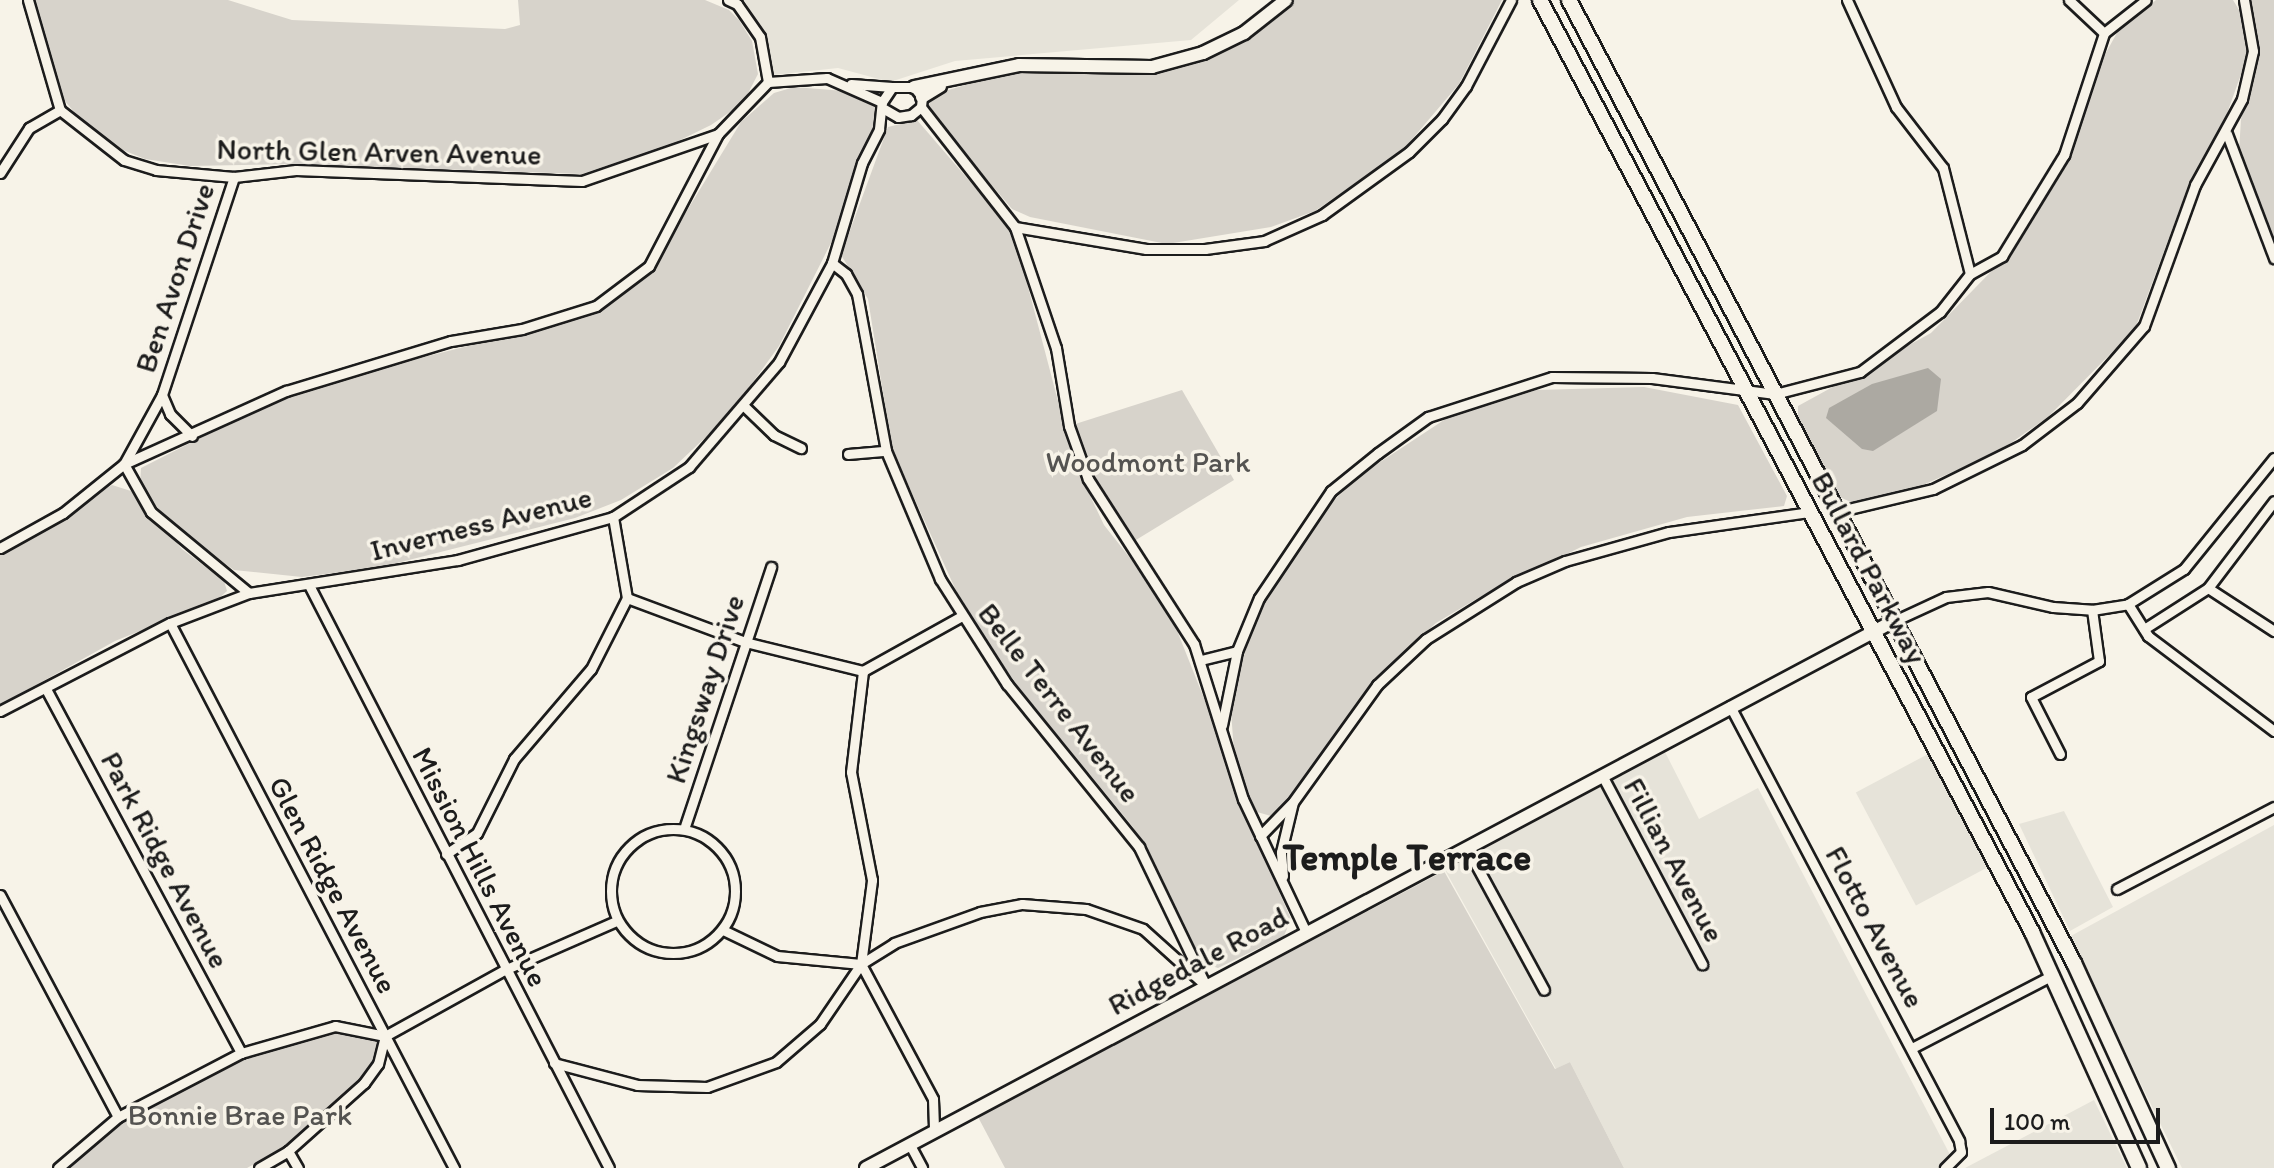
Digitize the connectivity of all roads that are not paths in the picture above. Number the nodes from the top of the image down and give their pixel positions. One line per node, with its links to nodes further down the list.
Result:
1 (28, 0): 17 (street)
2 (728, 0): 12 (street)
3 (1286, 0): 15 (street)
4 (1511, 0): 26 (street)
5 (1540, 0): 30 (main road, Bullard Parkway)
6 (1569, 0): 31 (main road, Bullard Parkway)
7 (1847, 0): 29 (street)
8 (2069, 0): 11 (street)
9 (2146, 0): 11 (street)
10 (2244, 0): 23 (street)
11 (2104, 33): 29 (street)
12 (768, 82): 13 (street); 22 (street, North Glen Arven Avenue)
13 (847, 84): 14 (street); 16 (street)
14 (892, 87): 15 (street); 16 (street, Inverness Avenue)
15 (919, 97): 18 (street); 21 (street)
16 (883, 105): 19 (street); 20 (street, Inverness Avenue)
17 (60, 110): 24 (street); 25 (street, North Glen Arven Avenue)
18 (911, 115): 19 (street); 21 (street)
19 (898, 117): 20 (street)
20 (879, 129): 28 (street, Inverness Avenue)
21 (936, 130): 26 (street)
22 (718, 134): 25 (street, North Glen Arven Avenue); 34 (street)
23 (2227, 134): 27 (street); 42 (street)
24 (0, 173)
25 (234, 177): 32 (street, Ben Avon Drive)
26 (1015, 227): 60 (street)
27 (2274, 258)
28 (832, 263): 33 (street, Inverness Avenue); 36 (street, Belle Terre Avenue)
29 (1970, 274): 31 (street)
30 (1747, 391): 31 (street); 41 (main road, Bullard Parkway); 59 (street)
31 (1775, 394): 42 (main road, Bullard Parkway)
32 (162, 395): 34 (street, Ben Avon Drive); 39 (street, Ben Avon Drive)
33 (745, 407): 35 (street); 43 (street, Inverness Avenue)
34 (192, 436): 39 (street)
35 (801, 448)
36 (886, 451): 37 (street); 52 (street, Belle Terre Avenue)
37 (848, 454)
38 (2274, 458): 50 (street)
39 (124, 464): 44 (street); 48 (street)
40 (2274, 501): 47 (street)
41 (1809, 512): 57 (main road, Bullard Parkway); 69 (street)
42 (1836, 512): 53 (main road, Bullard Parkway)
43 (613, 517): 46 (street, Inverness Avenue); 49 (street)
44 (0, 548)
45 (771, 567): 58 (street, Kingsway Drive)
46 (310, 587): 48 (street, Inverness Avenue); 74 (street, Mission Hills Avenue)
47 (2208, 588): 55 (street); 56 (street)
48 (249, 593): 54 (street, Inverness Avenue)
49 (627, 598): 58 (street); 74 (street)
50 (2128, 604): 51 (street); 55 (street)
51 (2092, 610): 53 (street); 67 (street)
52 (960, 617): 61 (street); 85 (street, Belle Terre Avenue)
53 (1894, 621): 57 (street, Ridgedale Road); 104 (main road, Bullard Parkway)
54 (170, 623): 62 (street, Inverness Avenue); 87 (street, Glen Ridge Avenue)
55 (2144, 629): 66 (street)
56 (2274, 631)
57 (1874, 632): 63 (street, Ridgedale Road); 84 (main road, Bullard Parkway)
58 (745, 642): 61 (street); 71 (street, Kingsway Drive)
59 (1237, 651): 60 (street); 65 (street)
60 (1201, 660): 65 (street)
61 (863, 671): 81 (street)
62 (46, 689): 64 (street, Inverness Avenue); 89 (street, Park Ridge Avenue)
63 (1730, 706): 68 (street, Ridgedale Road); 88 (street, Flotto Avenue)
64 (0, 711)
65 (1222, 725): 72 (street)
66 (2274, 731)
67 (2060, 754)
68 (1603, 777): 73 (street, Ridgedale Road); 82 (street, Fillian Avenue)
69 (1293, 802): 72 (street); 75 (street)
70 (2274, 807): 76 (street)
71 (685, 826): 78 (street); 79 (street)
72 (1260, 836): 75 (street)
73 (1468, 850): 80 (street, Ridgedale Road); 86 (street)
74 (446, 854): 83 (street, Mission Hills Avenue)
75 (1283, 884): 80 (street)
76 (2117, 889)
77 (0, 895): 91 (street)
78 (616, 921): 79 (street); 83 (street)
79 (723, 930): 81 (street)
80 (1306, 932): 85 (street, Ridgedale Road)
81 (861, 964): 85 (street); 90 (street); 92 (street)
82 (1702, 964)
83 (504, 970): 87 (street); 90 (street, Mission Hills Avenue)
84 (2053, 975): 88 (street); 103 (main road, Bullard Parkway)
85 (1206, 986): 92 (street, Ridgedale Road)
86 (1544, 990)
87 (385, 1036): 89 (street); 94 (street); 98 (street, Glen Ridge Avenue)
88 (1912, 1048): 102 (street, Flotto Avenue)
89 (241, 1053): 91 (street)
90 (554, 1063): 99 (street, Mission Hills Avenue)
91 (118, 1117): 95 (street)
92 (934, 1130): 93 (street, Ridgedale Road)
93 (910, 1145): 100 (street, Ridgedale Road); 101 (street)
94 (288, 1151): 96 (street); 97 (street)
95 (58, 1168)
96 (259, 1168)
97 (298, 1168)
98 (454, 1168)
99 (609, 1168)
100 (866, 1168)
101 (922, 1168)
102 (1945, 1168)
103 (2139, 1168)
104 (2168, 1168)

